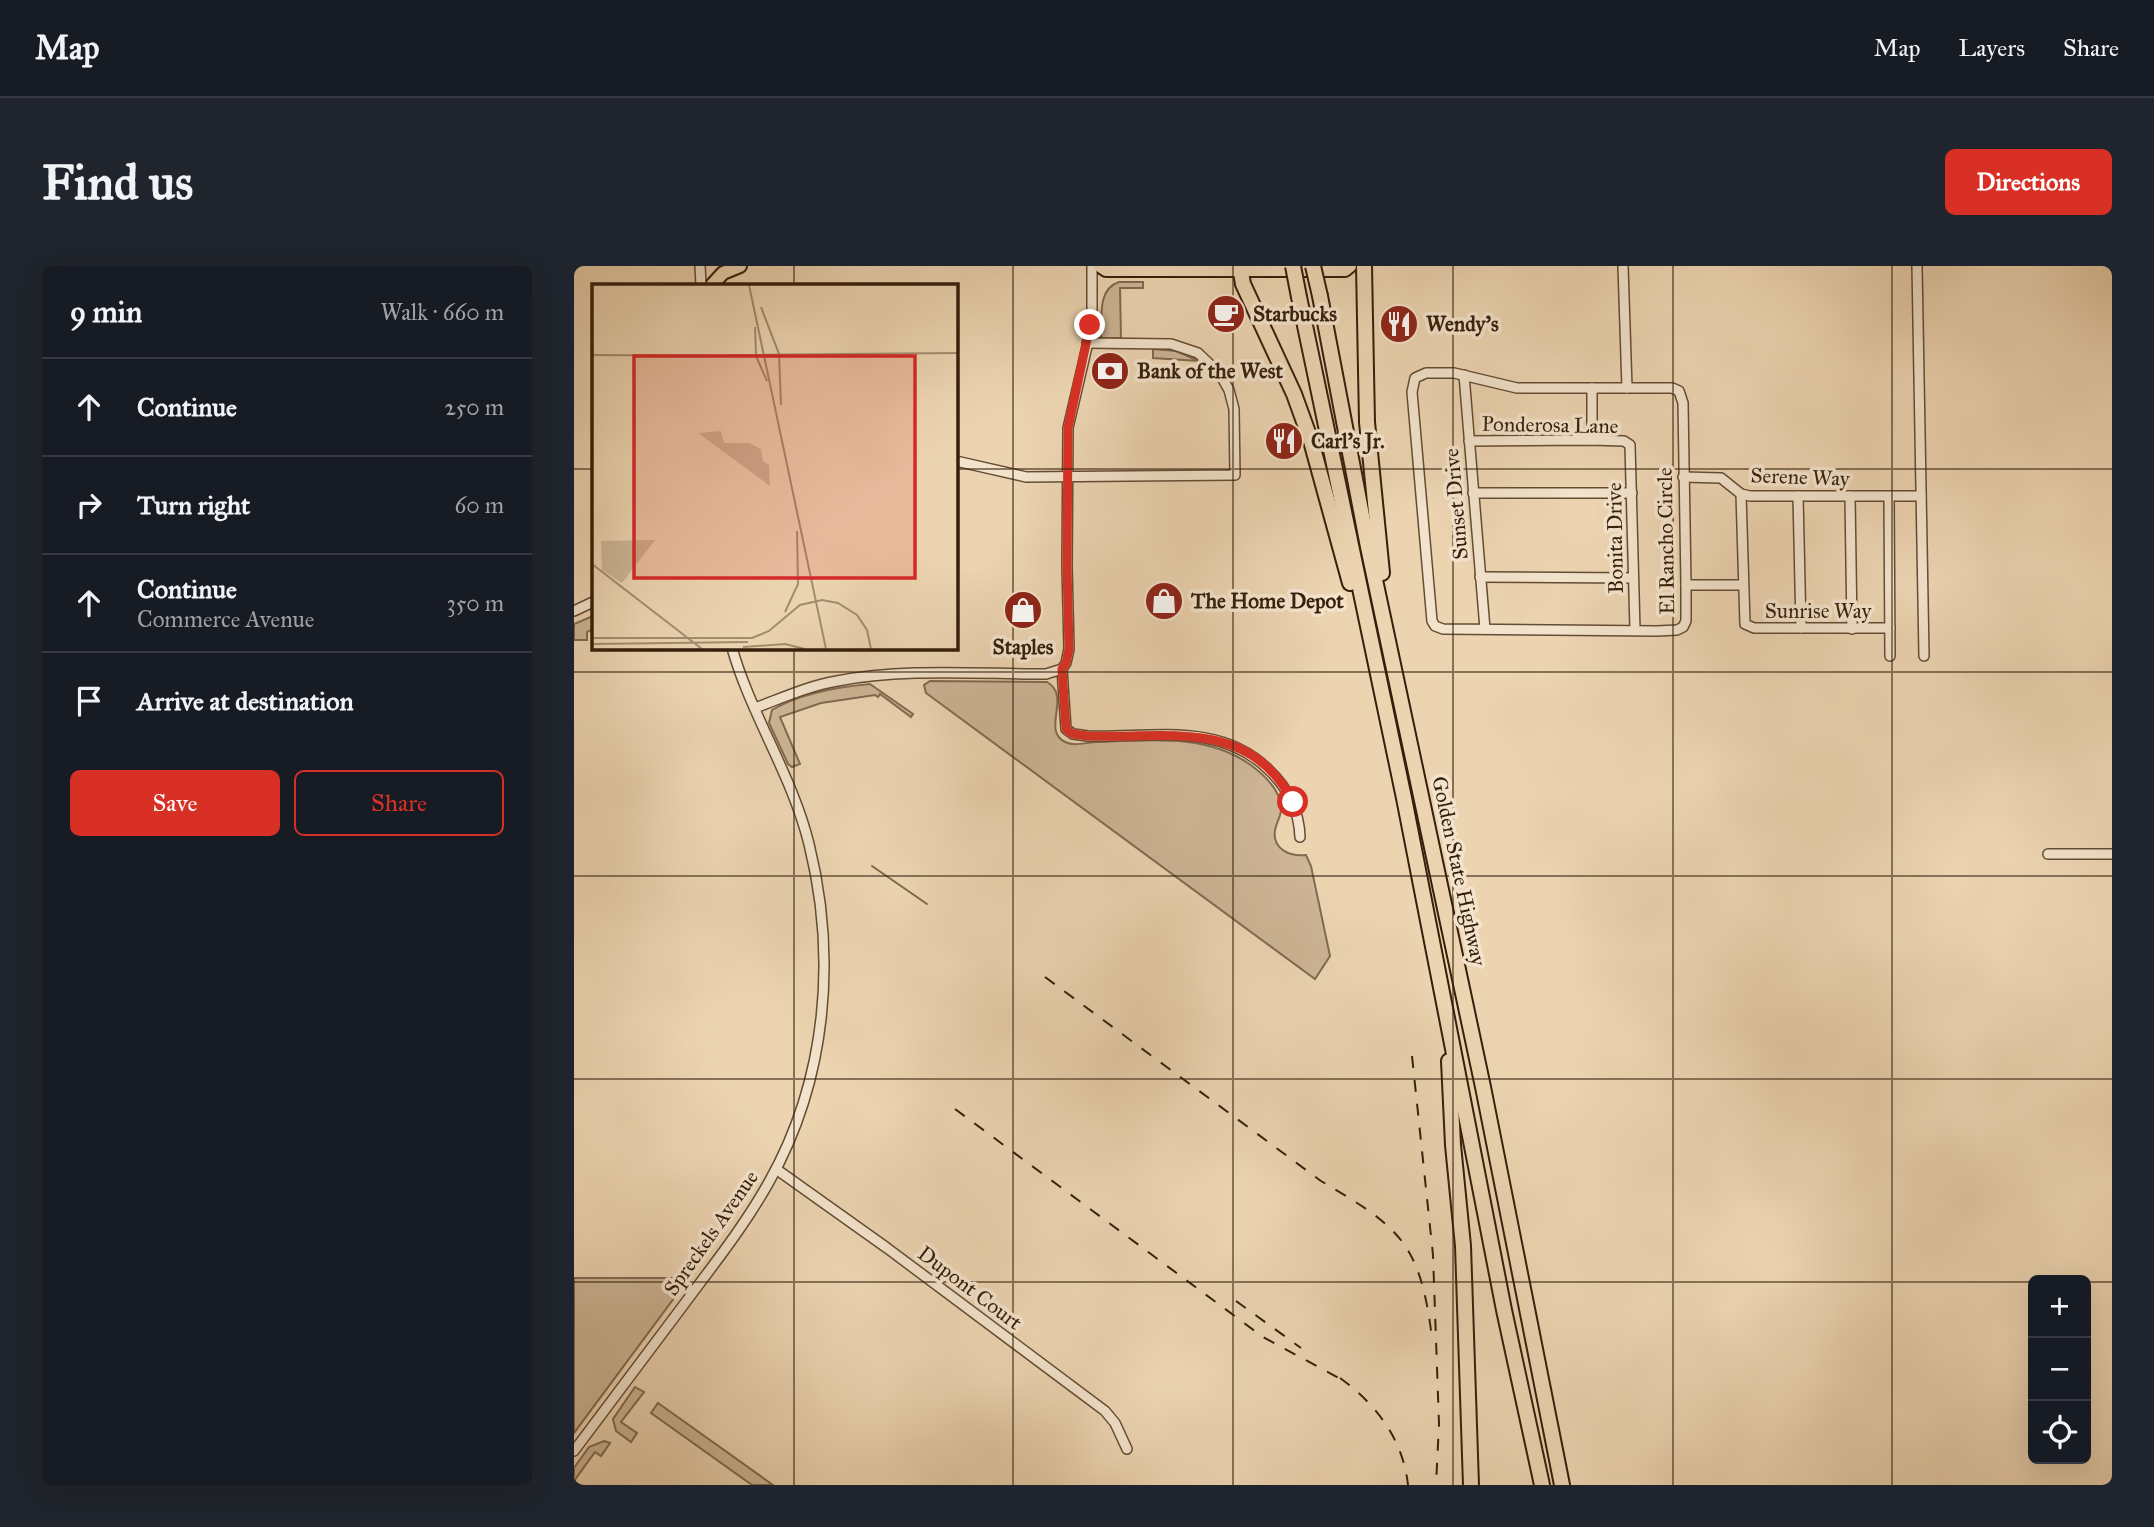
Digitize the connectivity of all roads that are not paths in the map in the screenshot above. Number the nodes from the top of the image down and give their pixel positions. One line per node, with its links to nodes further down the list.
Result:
1 (700, 266): 12 (street)
2 (740, 266): 13 (main road)
3 (1092, 266): 14 (street)
4 (1100, 266): 11 (main road)
5 (1293, 266): 48 (highway, Golden State Highway, bridge)
6 (1313, 266): 45 (highway, Golden State Highway, bridge)
7 (1350, 266): 11 (main road)
8 (1364, 266): 45 (highway)
9 (1623, 266): 17 (street)
10 (1917, 266): 29 (street)
11 (1240, 268): 48 (highway)
12 (701, 284)
13 (713, 284)
14 (1087, 343): 22 (street); 22 (street)
15 (1464, 375): 16 (street, El Rancho Circle); 19 (street, Sunset Drive); 39 (street, El Rancho Circle)
16 (1592, 388): 17 (street, El Rancho Circle); 18 (street)
17 (1627, 388): 23 (street, El Rancho Circle)
18 (1592, 440): 19 (street, Ponderosa Lane); 20 (street, Ponderosa Lane)
19 (1469, 441): 25 (street, Sunset Drive)
20 (1630, 445): 24 (street, Bonita Drive)
21 (957, 461): 22 (street)
22 (1067, 476): 46 (street)
23 (1683, 477): 26 (street, Serene Way); 33 (street, El Rancho Circle)
24 (1632, 493): 25 (street); 32 (street, Bonita Drive)
25 (1473, 494): 31 (street, Sunset Drive)
26 (1741, 494): 27 (street, Serene Way); 34 (street)
27 (1798, 496): 28 (street, Serene Way); 37 (street)
28 (1850, 496): 30 (street, Serene Way); 40 (street)
29 (1921, 496): 30 (street, Serene Way); 44 (street)
30 (1889, 497): 38 (street)
31 (1480, 577): 32 (street); 39 (street, Sunset Drive)
32 (1633, 578): 41 (street, Bonita Drive)
33 (1686, 585): 34 (street, Sunrise Way); 41 (street, El Rancho Circle)
34 (1743, 585): 37 (street, Sunrise Way)
35 (592, 602): 36 (street)
36 (574, 611)
37 (1801, 628): 40 (street, Sunrise Way)
38 (1890, 628): 40 (street, Sunrise Way); 43 (street)
39 (1485, 629): 41 (street, El Rancho Circle)
40 (1852, 629)
41 (1634, 630)
42 (732, 649): 47 (street, Spreckels Avenue)
43 (1890, 656)
44 (1924, 656)
45 (1392, 661): 58 (highway, Golden State Highway)
46 (1062, 669): 47 (street); 49 (street)
47 (755, 708): 53 (street, Spreckels Avenue)
48 (1392, 744): 52 (highway, Golden State Highway)
49 (1300, 837)
50 (2048, 854): 51 (street)
51 (2112, 854)
52 (1446, 1007): 56 (highway); 57 (highway, Golden State Highway)
53 (776, 1169): 54 (street, Dupont Court); 55 (street, Spreckels Avenue)
54 (1127, 1449)
55 (574, 1451)
56 (1471, 1485)
57 (1542, 1485)
58 (1562, 1485)

